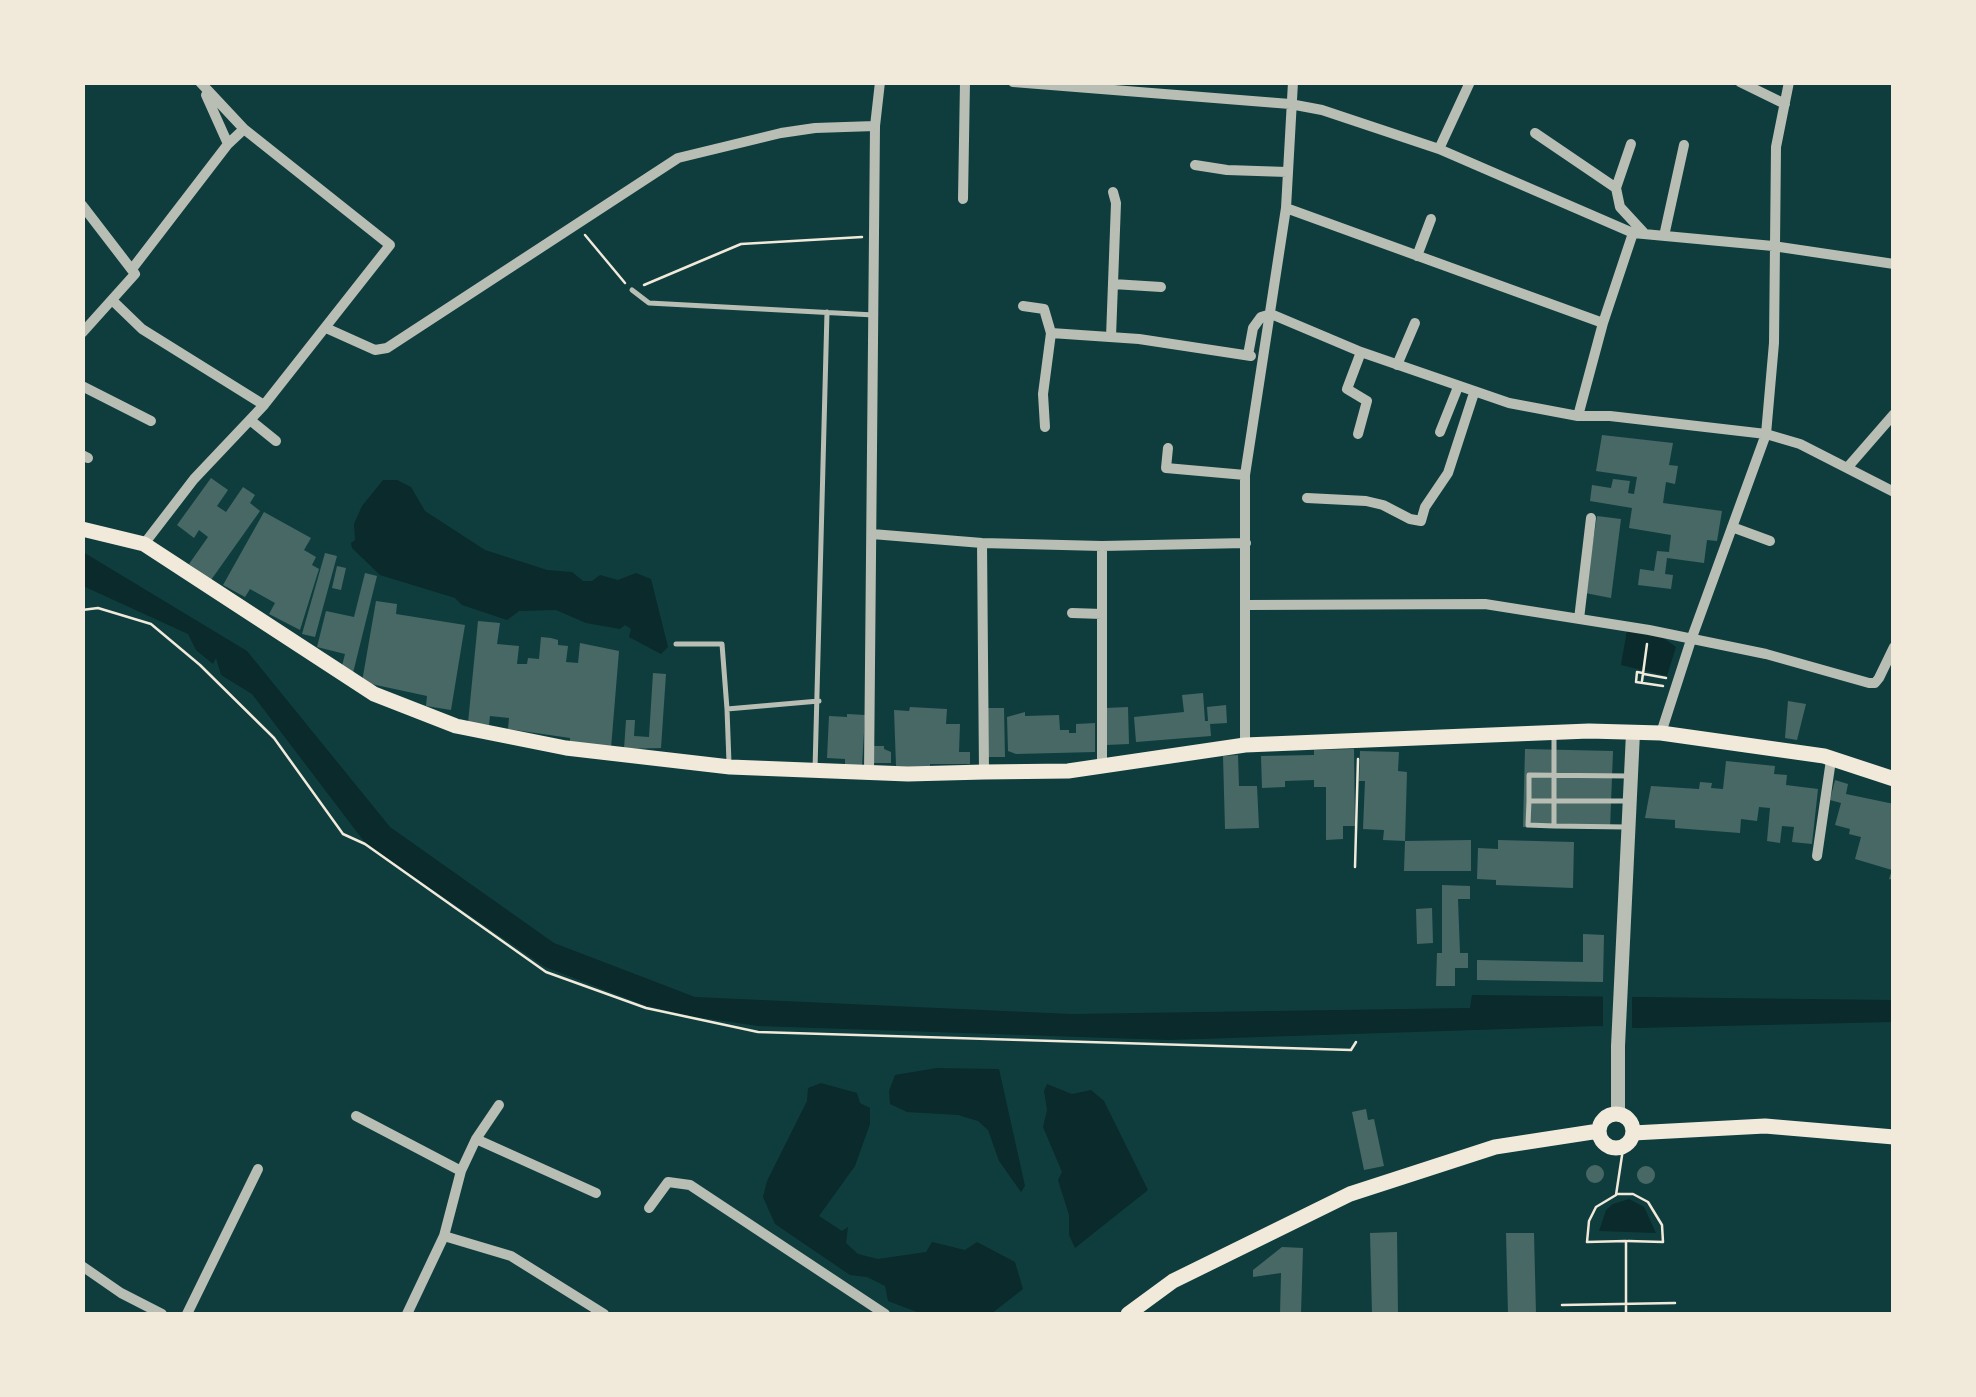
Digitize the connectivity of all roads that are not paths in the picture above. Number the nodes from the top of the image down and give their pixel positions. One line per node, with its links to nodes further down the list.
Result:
1 (965, 82): 22 (street)
2 (1013, 82): 9 (street)
3 (1293, 82): 9 (street)
4 (1470, 82): 17 (street)
5 (1740, 82): 10 (street)
6 (1789, 82): 10 (street)
7 (202, 84): 12 (street); 14 (street)
8 (879, 84): 11 (street)
9 (1290, 104): 17 (street); 19 (street)
10 (1785, 104): 28 (street)
11 (875, 126): 39 (street); 42 (street)
12 (244, 129): 14 (street); 42 (street)
13 (1535, 134): 20 (street)
14 (228, 144): 31 (street)
15 (1631, 144): 20 (street)
16 (1684, 145): 27 (street)
17 (1439, 149): 26 (street)
18 (1195, 165): 19 (street)
19 (1287, 172): 24 (street)
20 (1616, 188): 26 (street)
21 (1113, 192): 32 (street)
22 (962, 199)
23 (82, 205): 31 (street)
24 (1286, 208): 29 (street); 38 (street)
25 (1430, 218): 29 (street)
26 (1639, 233): 27 (street); 40 (street)
27 (1664, 236): 28 (street)
28 (1773, 246): 30 (street); 61 (street)
29 (1418, 256): 40 (street)
30 (1894, 264)
31 (132, 269): 35 (street)
32 (1112, 284): 33 (street); 45 (street)
33 (1161, 286)
34 (632, 290): 37 (lane)
35 (113, 301): 43 (street); 53 (street)
36 (1023, 306): 44 (street)
37 (827, 312): 39 (lane); 84 (lane)
38 (1271, 314): 46 (street); 47 (street); 48 (street)
39 (874, 315): 71 (street)
40 (1603, 322): 55 (street)
41 (1415, 323): 49 (street)
42 (326, 328): 53 (street)
43 (82, 333)
44 (1051, 333): 45 (street); 58 (street)
45 (1110, 336): 47 (street)
46 (1361, 352): 49 (street); 60 (street)
47 (1248, 355): 48 (street)
48 (1262, 359): 65 (street)
49 (1397, 365): 51 (street)
50 (82, 386): 57 (street)
51 (1458, 387): 52 (street); 59 (street)
52 (1474, 393): 55 (street); 67 (street)
53 (264, 406): 56 (street)
54 (1894, 414): 64 (street)
55 (1578, 416): 61 (street)
56 (250, 420): 62 (street); 75 (street)
57 (151, 421)
58 (1045, 427)
59 (1440, 432)
60 (1358, 434)
61 (1766, 434): 64 (street); 69 (street)
62 (276, 441)
63 (1168, 448): 65 (street)
64 (1847, 468): 66 (street)
65 (1246, 476): 74 (street)
66 (1894, 492)
67 (1307, 498)
68 (1591, 518): 80 (street)
69 (1732, 527): 72 (street); 81 (street)
70 (82, 530): 75 (main road)
71 (872, 534): 73 (street); 94 (street)
72 (1770, 541)
73 (982, 543): 76 (street); 95 (street)
74 (1246, 543): 76 (street); 77 (street)
75 (144, 544): 92 (main road)
76 (1102, 546): 79 (street)
77 (1246, 605): 80 (street); 89 (street)
78 (1072, 613): 79 (street)
79 (1102, 614): 91 (street)
80 (1579, 619): 81 (street)
81 (1691, 640): 83 (street); 88 (street)
82 (676, 644): 85 (lane)
83 (1894, 647)
84 (819, 701): 85 (lane); 93 (lane)
85 (727, 709): 92 (lane)
86 (1554, 732): 87 (main road); 89 (main road); 96 (lane)
87 (1633, 733): 88 (main road); 97 (street)
88 (1661, 734): 90 (main road)
89 (1246, 745): 91 (main road)
90 (1831, 760): 98 (main road); 104 (street)
91 (1102, 764): 95 (main road)
92 (730, 767): 93 (main road)
93 (815, 771): 94 (main road)
94 (869, 772): 95 (main road)
95 (984, 772)
96 (1554, 775): 97 (lane); 99 (lane); 100 (lane)
97 (1631, 776): 101 (street)
98 (1894, 779)
99 (1554, 801): 100 (lane); 101 (lane); 102 (lane)
100 (1529, 802): 102 (lane)
101 (1629, 802): 103 (street)
102 (1554, 826): 103 (lane)
103 (1628, 827): 106 (street)
104 (1817, 856)
105 (499, 1105): 111 (street)
106 (1618, 1114): 108 (main road); 109 (main road)
107 (356, 1116): 113 (street)
108 (1599, 1131): 109 (main road); 123 (main road)
109 (1634, 1133): 110 (main road)
110 (1894, 1137)
111 (476, 1139): 113 (street); 114 (street)
112 (258, 1169): 119 (street)
113 (461, 1171): 116 (street)
114 (596, 1194)
115 (649, 1208): 122 (street)
116 (444, 1236): 120 (street); 121 (street)
117 (82, 1266): 118 (street)
118 (162, 1314)
119 (188, 1314)
120 (407, 1314)
121 (604, 1314)
122 (885, 1314)
123 (1128, 1314)

